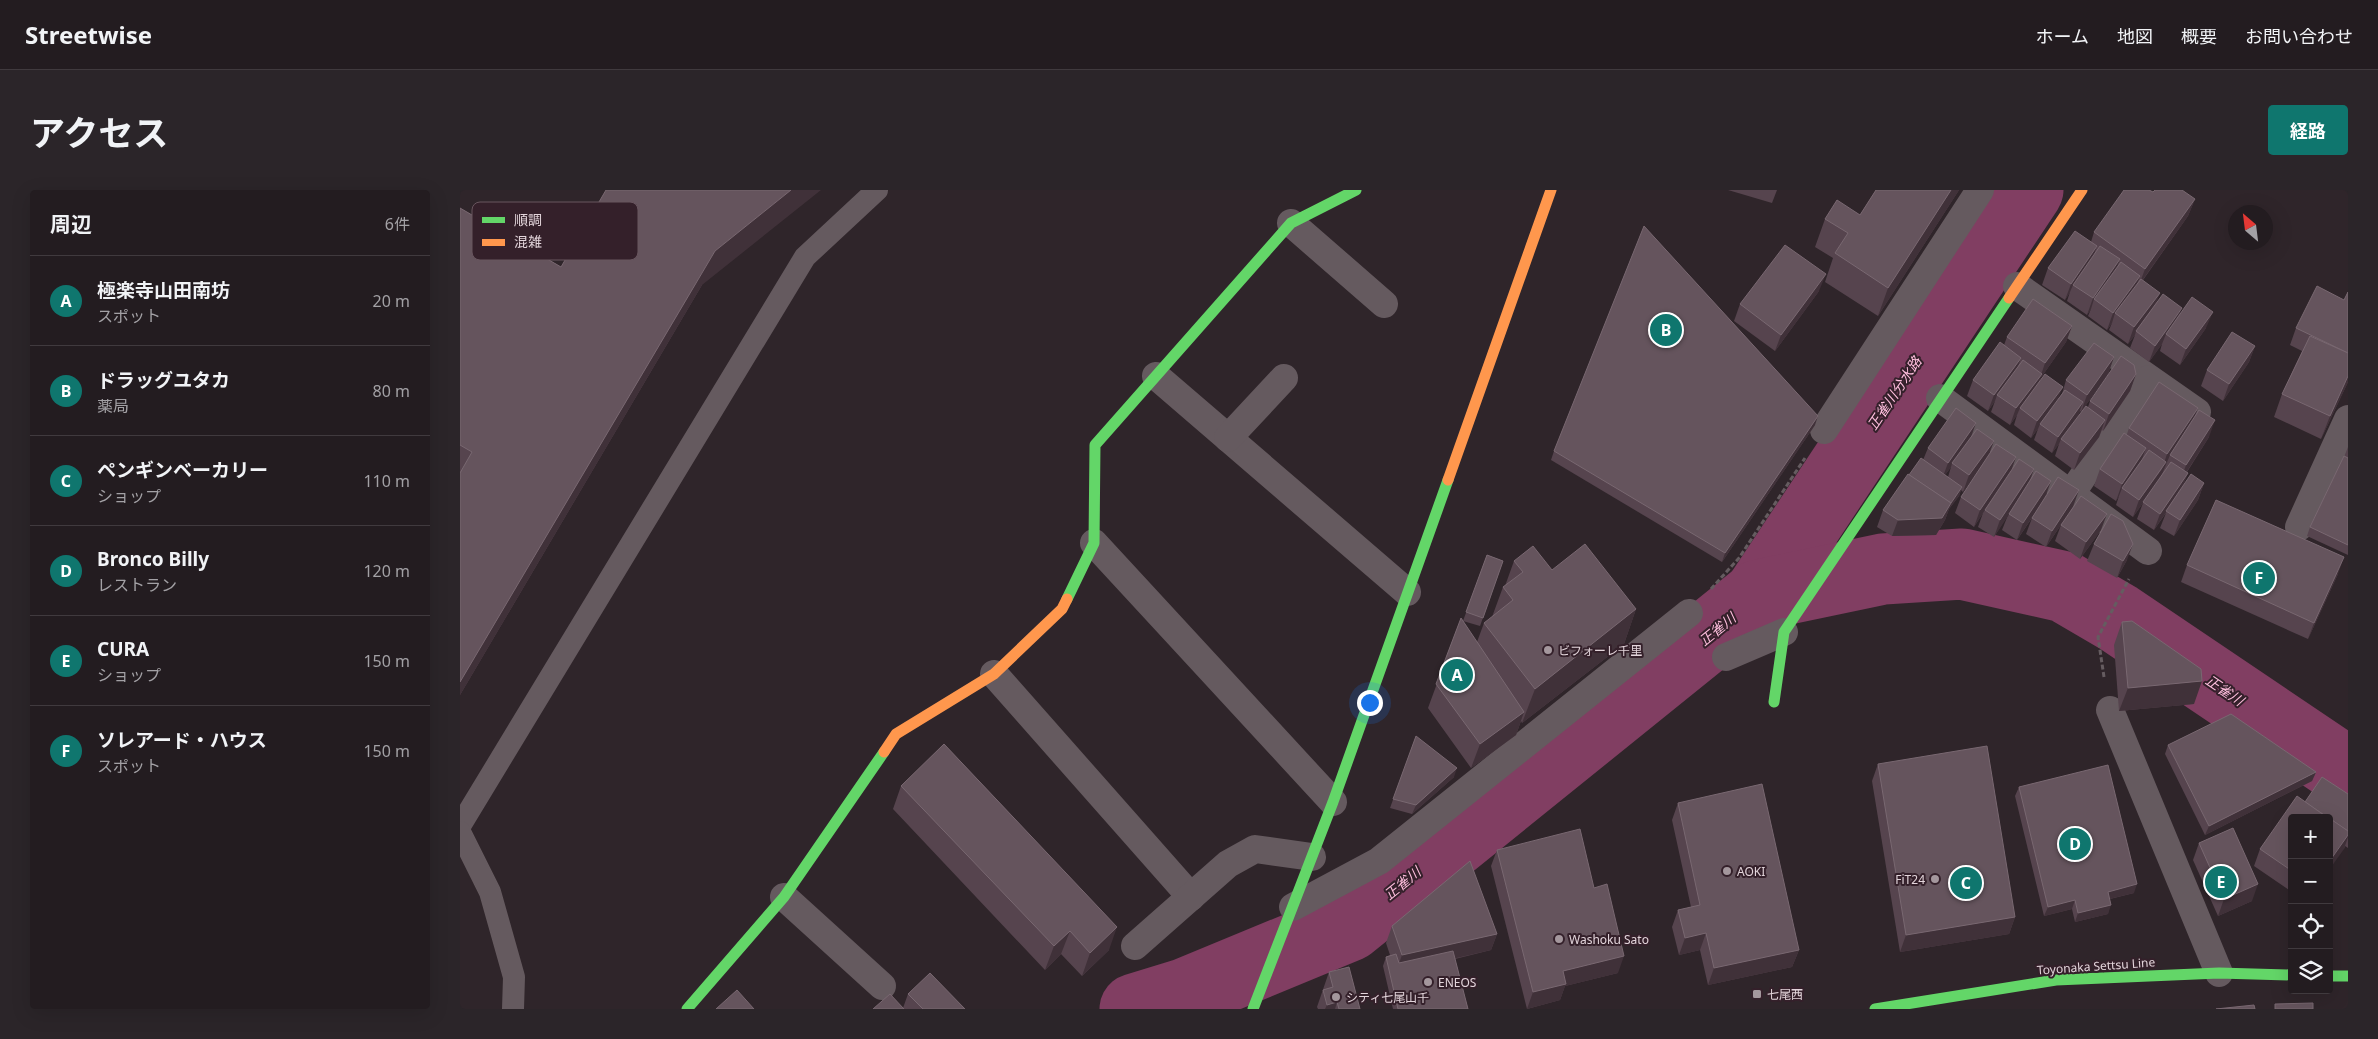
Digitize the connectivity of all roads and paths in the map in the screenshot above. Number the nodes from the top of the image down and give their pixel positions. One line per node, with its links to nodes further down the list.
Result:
1 (876, 190): 31 (lane)
2 (1356, 190): 6 (street)
3 (1551, 190): 22 (street)
4 (1980, 190): 15 (street)
5 (2082, 190): 7 (street)
6 (1291, 223): 8 (street); 9 (street)
7 (2017, 286): 11 (street); 12 (street)
8 (1384, 304)
9 (1156, 376): 16 (street); 19 (street)
10 (1284, 378): 16 (street)
11 (2149, 379): 13 (street); 17 (street)
12 (1940, 398): 17 (street); 24 (street)
13 (2197, 412)
14 (2348, 419): 18 (street)
15 (1824, 430): 23 (path)
16 (1228, 438): 22 (street)
17 (2070, 494): 20 (street)
18 (2298, 527)
19 (1094, 543): 27 (street); 30 (street)
20 (2148, 551)
21 (2123, 587): 25 (path)
22 (1407, 592): 30 (street)
23 (1688, 613): 36 (street)
24 (1784, 632): 26 (street); 28 (street)
25 (2098, 637)
26 (1726, 657)
27 (994, 674): 34 (street); 35 (street)
28 (1774, 702)
29 (2110, 710): 38 (street)
30 (1333, 802): 33 (street)
31 (460, 826)
32 (460, 832): 43 (lane)
33 (1312, 857): 35 (street); 36 (street)
34 (784, 897): 42 (street); 44 (street)
35 (1191, 897): 37 (street)
36 (1293, 907): 45 (street)
37 (1135, 946)
38 (2220, 973): 39 (street, Toyonaka Settsu Line); 46 (street, Toyonaka Settsu Line)
39 (2288, 975)
40 (2333, 976): 41 (street)
41 (2348, 976)
42 (882, 986)
43 (513, 1009)
44 (688, 1009)
45 (1253, 1009)
46 (1877, 1009)

